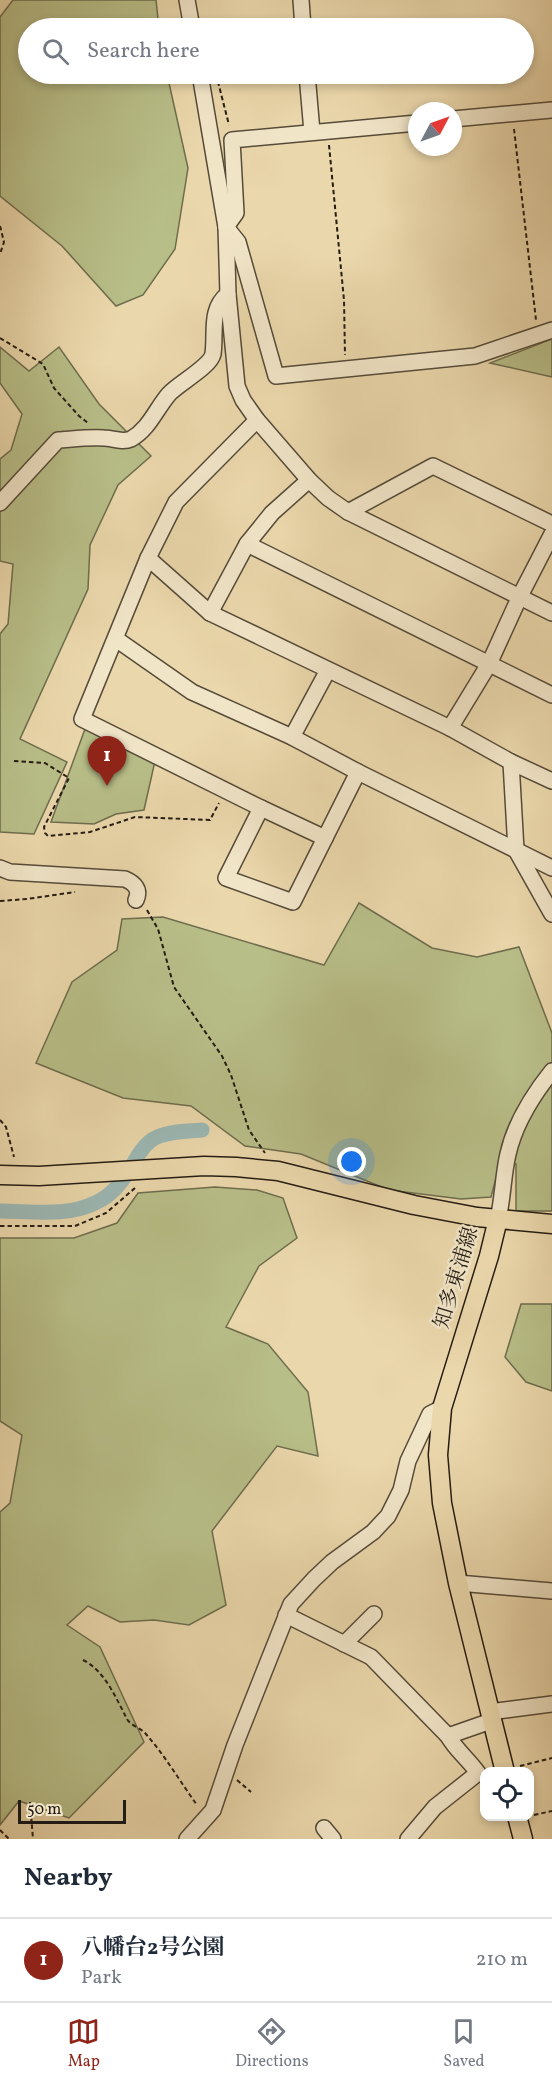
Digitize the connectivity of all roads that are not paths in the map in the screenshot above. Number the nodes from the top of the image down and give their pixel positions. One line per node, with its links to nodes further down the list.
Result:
1 (187, 0): 3 (street)
2 (301, 0): 4 (street)
3 (190, 18)
4 (302, 18)
5 (202, 84): 11 (street)
6 (308, 84): 10 (street)
7 (552, 110): 8 (street)
8 (462, 118)
9 (408, 124): 10 (street)
10 (312, 132): 11 (street)
11 (226, 227): 12 (street); 13 (street)
12 (228, 294): 14 (street); 16 (street)
13 (547, 331)
14 (257, 420): 15 (street); 21 (street)
15 (309, 480): 17 (street); 20 (street)
16 (0, 503)
17 (348, 512): 18 (street); 22 (street)
18 (552, 524)
19 (552, 534): 22 (street)
20 (247, 544): 23 (street); 26 (street)
21 (148, 558): 23 (street); 25 (street)
22 (520, 596): 24 (street); 26 (street)
23 (210, 613): 27 (street)
24 (552, 613)
25 (116, 639): 30 (street); 34 (street)
26 (489, 664): 28 (street); 29 (street)
27 (328, 670): 29 (street); 30 (street)
28 (552, 695)
29 (450, 729): 31 (street)
30 (292, 737): 32 (street)
31 (511, 762): 33 (street); 36 (street)
32 (358, 772): 35 (street); 36 (street)
33 (552, 781)
34 (261, 808): 35 (street); 35 (street)
35 (325, 838)
36 (516, 850): 38 (street); 40 (street)
37 (0, 868): 39 (street)
38 (552, 868)
39 (136, 900)
40 (552, 914)
41 (552, 1071): 43 (street)
42 (0, 1175): 43 (main road, 知多東浦線)
43 (498, 1219): 44 (main road); 45 (main road, 知多東浦線)
44 (552, 1224)
45 (442, 1408): 46 (main road, 知多東浦線); 49 (street)
46 (458, 1583): 47 (street); 52 (main road, 知多東浦線)
47 (552, 1591)
48 (374, 1614): 50 (street)
49 (286, 1615): 50 (street); 56 (street)
50 (344, 1644): 53 (street)
51 (552, 1704): 52 (street)
52 (490, 1717): 53 (street); 54 (main road, 知多東浦線)
53 (448, 1736): 57 (street)
54 (504, 1767)
55 (518, 1821): 58 (main road)
56 (187, 1839)
57 (408, 1839)
58 (523, 1839)

